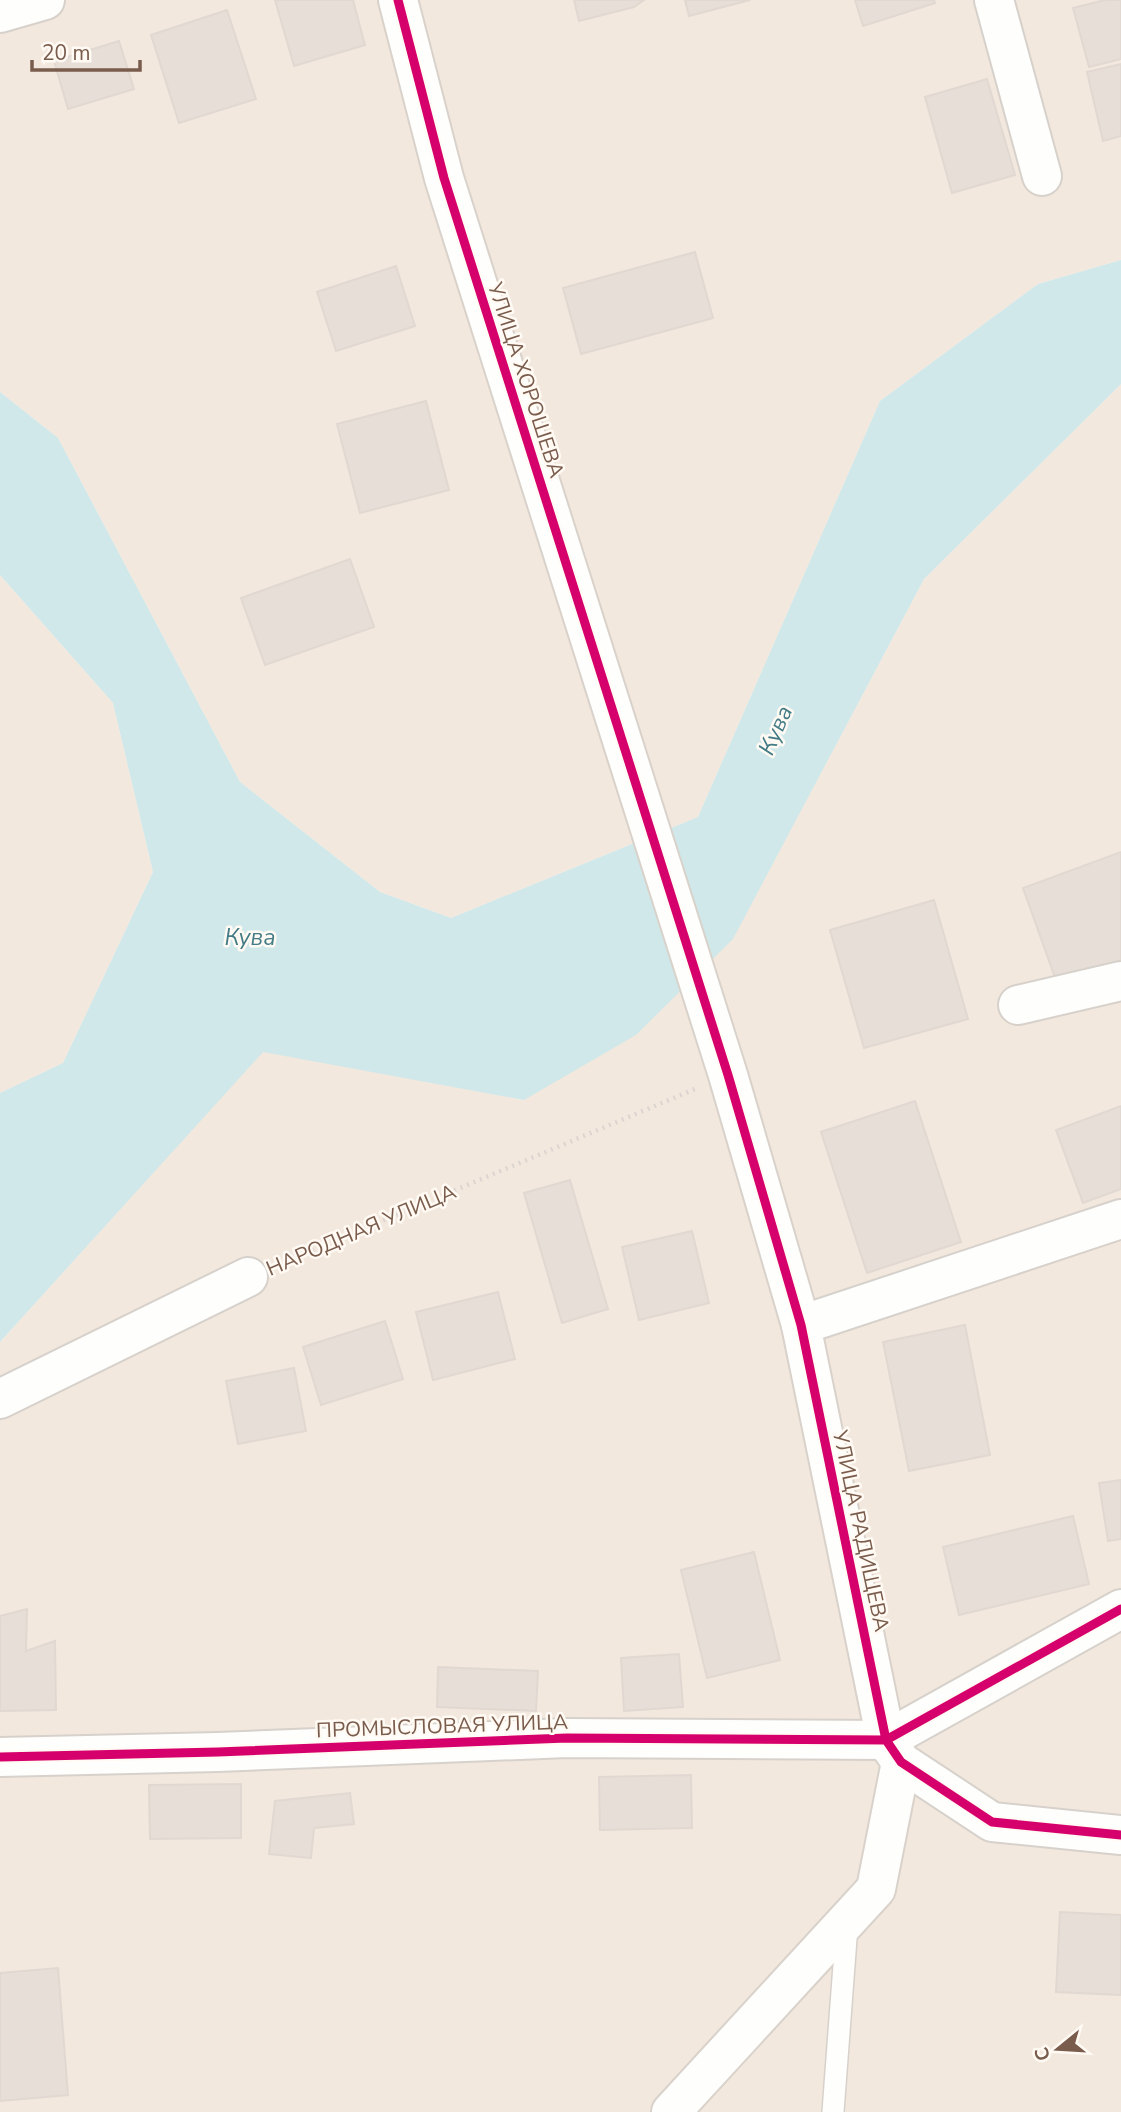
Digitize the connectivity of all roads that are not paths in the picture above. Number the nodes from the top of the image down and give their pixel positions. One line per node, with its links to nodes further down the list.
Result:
1 (45, 0): 4 (street)
2 (398, 0): 8 (street, УЛИЦА ХОРОШЕВА)
3 (994, 0): 5 (street)
4 (0, 13)
5 (1042, 176)
6 (1121, 981): 7 (street)
7 (1018, 1005)
8 (728, 1075): 11 (street, УЛИЦА РАДИЩЕВА)
9 (1121, 1219): 11 (street)
10 (248, 1277): 12 (street, НАРОДНАЯ УЛИЦА)
11 (801, 1325): 14 (street, УЛИЦА РАДИЩЕВА)
12 (0, 1399)
13 (1121, 1609): 14 (street)
14 (894, 1751): 15 (street, ПРОМЫСЛОВАЯ УЛИЦА); 16 (street); 17 (street)
15 (0, 1757)
16 (1121, 1835)
17 (848, 1919): 18 (street); 19 (lane)
18 (671, 2112)
19 (833, 2112)

